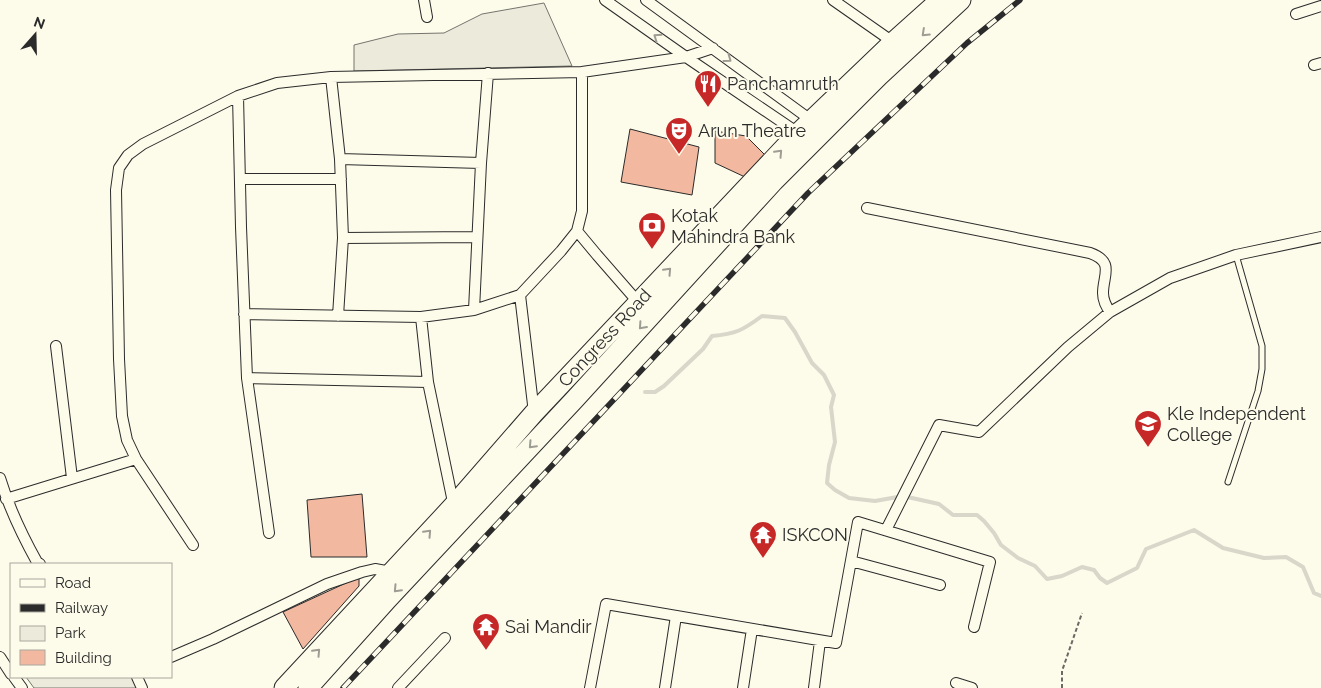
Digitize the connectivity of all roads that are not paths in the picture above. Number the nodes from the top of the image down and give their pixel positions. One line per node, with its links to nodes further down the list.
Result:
1 (424, 0): 9 (street)
2 (605, 0): 12 (street, one-way to 2)
3 (646, 0): 11 (street)
4 (833, 0): 10 (street)
5 (940, 0): 10 (highway, Congress Road)
6 (961, 0): 17 (highway, Congress Road, one-way to 17)
7 (1321, 6): 8 (street)
8 (1296, 14)
9 (427, 17)
10 (893, 42): 17 (highway, Congress Road)
11 (712, 48): 12 (street); 17 (street, one-way to 17)
12 (686, 57): 13 (street); 17 (street)
13 (582, 72): 14 (street); 23 (street)
14 (488, 73): 15 (street); 19 (street)
15 (331, 77): 16 (street); 18 (street)
16 (238, 96): 20 (street); 39 (street)
17 (811, 132): 29 (highway, Congress Road, one-way to 17); 44 (highway, Congress Road, one-way to 44)
18 (340, 159): 19 (street); 21 (street)
19 (481, 163): 24 (street)
20 (240, 179): 21 (street); 32 (street)
21 (341, 179): 26 (street)
22 (866, 208): 31 (street)
23 (577, 231): 28 (street); 29 (street)
24 (477, 237): 26 (street); 30 (street)
25 (1321, 237): 27 (street)
26 (343, 238): 33 (street)
27 (1236, 255): 31 (street); 42 (lane)
28 (520, 295): 30 (street); 38 (street)
29 (638, 302): 38 (highway, Congress Road)
30 (474, 310): 34 (street)
31 (1110, 312): 45 (street)
32 (244, 314): 33 (street); 36 (street)
33 (338, 316): 34 (street)
34 (421, 316): 37 (street)
35 (56, 346): 41 (street)
36 (247, 378): 37 (street); 46 (street)
37 (428, 382): 44 (street)
38 (534, 413): 44 (highway, Congress Road)
39 (136, 460): 41 (street); 47 (street)
40 (0, 478): 43 (street)
41 (72, 478): 43 (street)
42 (1228, 482)
43 (6, 499): 49 (street)
44 (458, 513): 50 (highway, Congress Road, one-way to 44); 62 (highway, Congress Road, one-way to 62)
45 (886, 530): 48 (street); 53 (street)
46 (269, 533)
47 (193, 545)
48 (851, 561): 51 (street); 56 (street)
49 (38, 563)
50 (391, 572): 58 (street); 61 (highway, Congress Road, one-way to 50)
51 (940, 586)
52 (676, 616): 54 (street); 64 (street); 65 (street)
53 (974, 627)
54 (752, 629): 56 (street); 66 (street)
55 (445, 638): 63 (street)
56 (820, 641): 67 (street)
57 (0, 657): 59 (street)
58 (172, 657)
59 (10, 672)
60 (956, 683): 68 (street)
61 (284, 688)
62 (308, 688)
63 (398, 688)
64 (590, 688)
65 (665, 688)
66 (743, 688)
67 (814, 688)
68 (972, 688)

